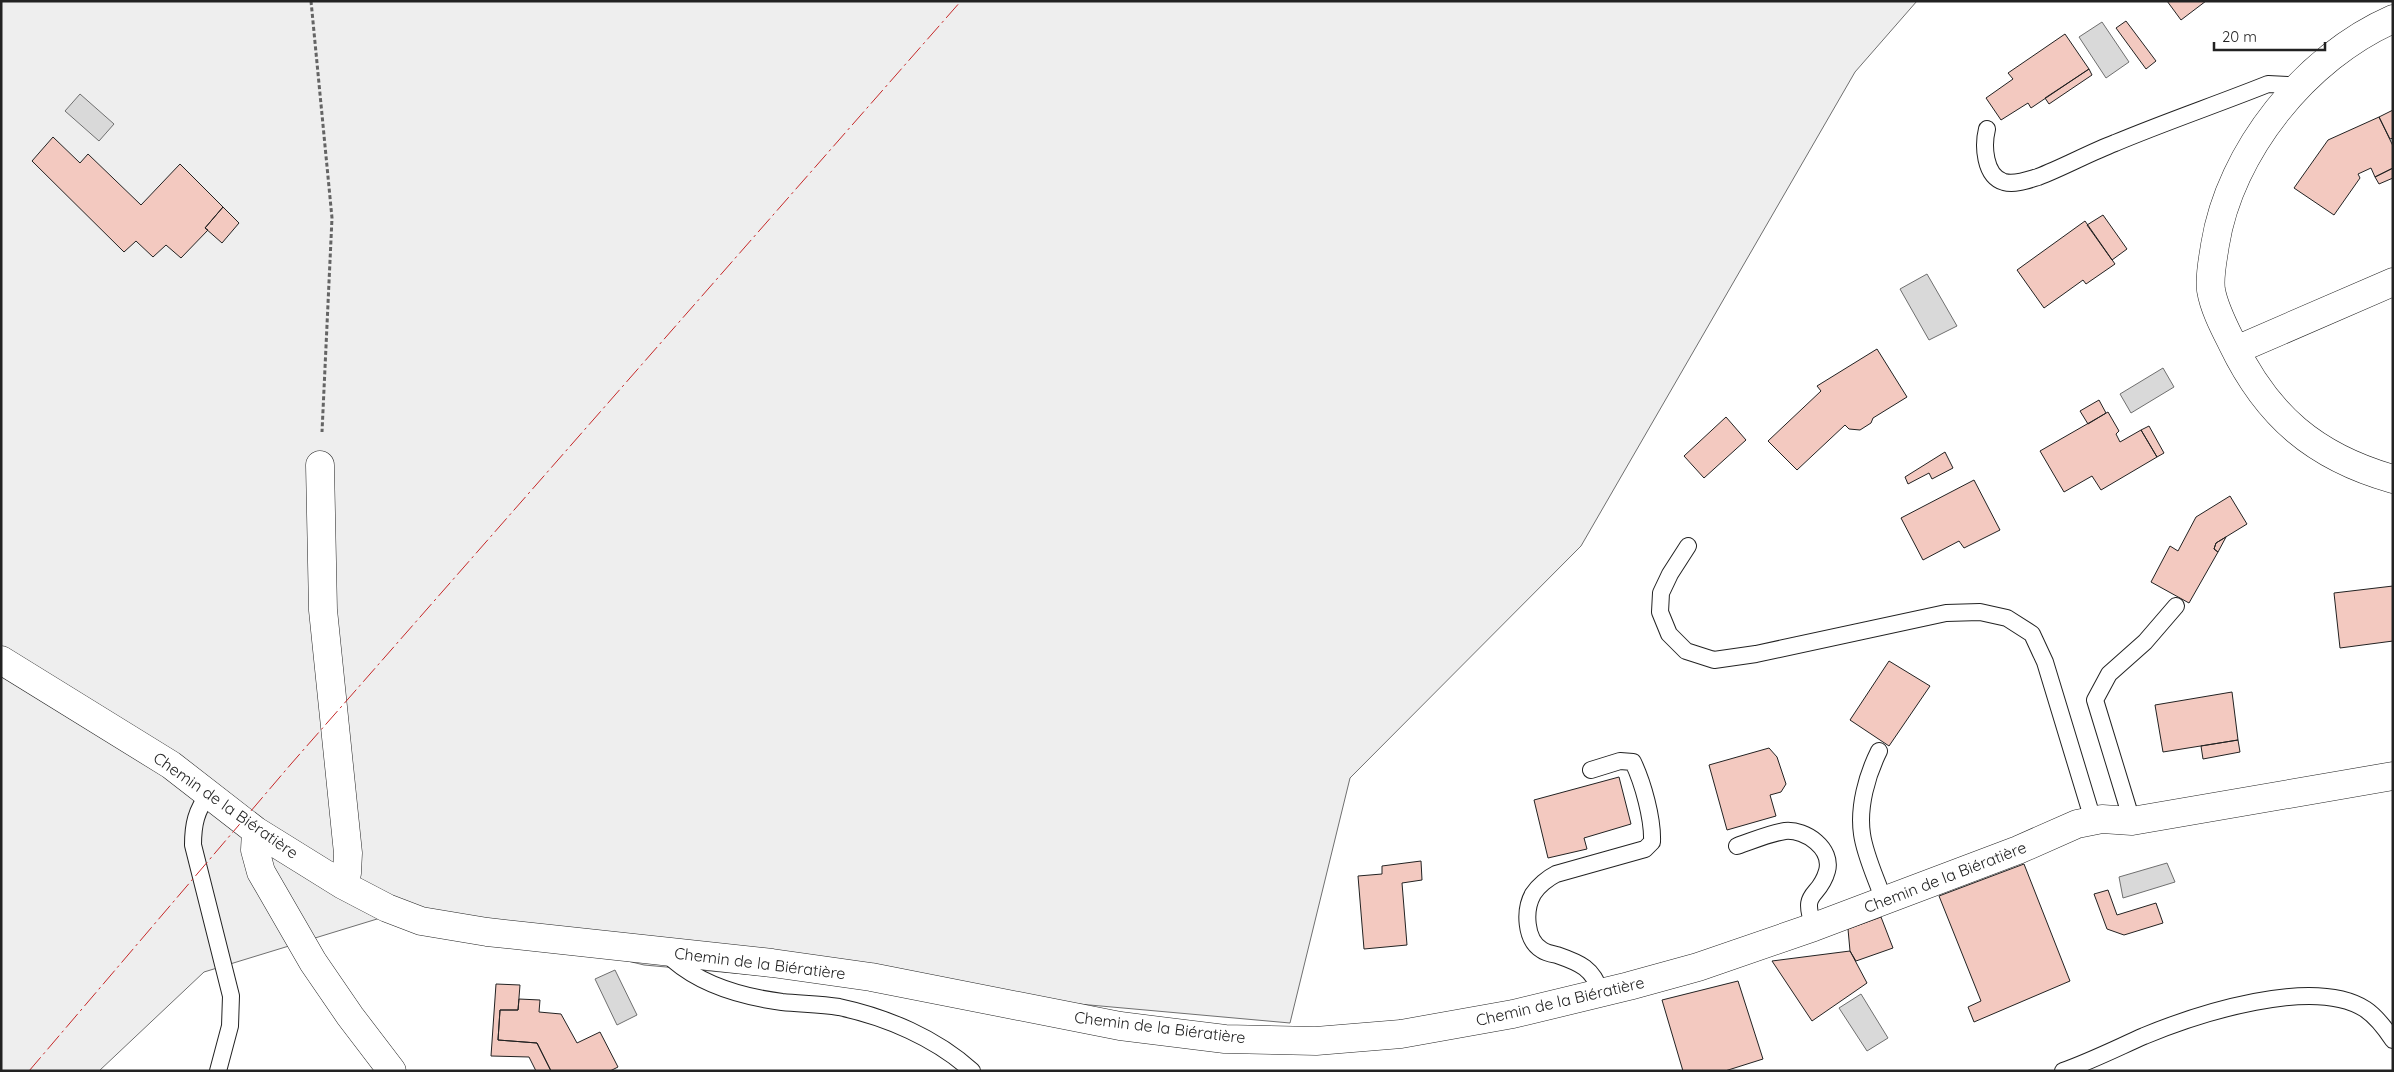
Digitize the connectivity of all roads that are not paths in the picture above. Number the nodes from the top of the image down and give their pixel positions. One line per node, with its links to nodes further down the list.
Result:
1 (2393, 19): 2 (street)
2 (2295, 91): 3 (lane); 5 (street)
3 (1987, 129)
4 (2393, 282): 5 (street)
5 (2236, 350): 7 (street)
6 (320, 465): 19 (street)
7 (2393, 480)
8 (1688, 546): 15 (lane)
9 (2176, 606): 16 (lane)
10 (1, 660): 14 (street, Chemin de la Biératière)
11 (1879, 751): 20 (lane)
12 (1591, 770): 23 (lane)
13 (2393, 776): 16 (street, Chemin de la Biératière)
14 (209, 794): 17 (street, Chemin de la Biératière); 25 (lane)
15 (2093, 820): 16 (street, Chemin de la Biératière); 20 (street, Chemin de la Biératière)
16 (2132, 821)
17 (256, 831): 19 (street, Chemin de la Biératière); 26 (street)
18 (1737, 846): 21 (lane)
19 (343, 885): 22 (street, Chemin de la Biératière)
20 (1884, 901): 21 (street, Chemin de la Biératière)
21 (1814, 927): 23 (street, Chemin de la Biératière)
22 (674, 952): 23 (street, Chemin de la Biératière); 27 (lane)
23 (1600, 993)
24 (2393, 1040): 28 (lane)
25 (218, 1071)
26 (392, 1071)
27 (972, 1071)
28 (2063, 1071)

